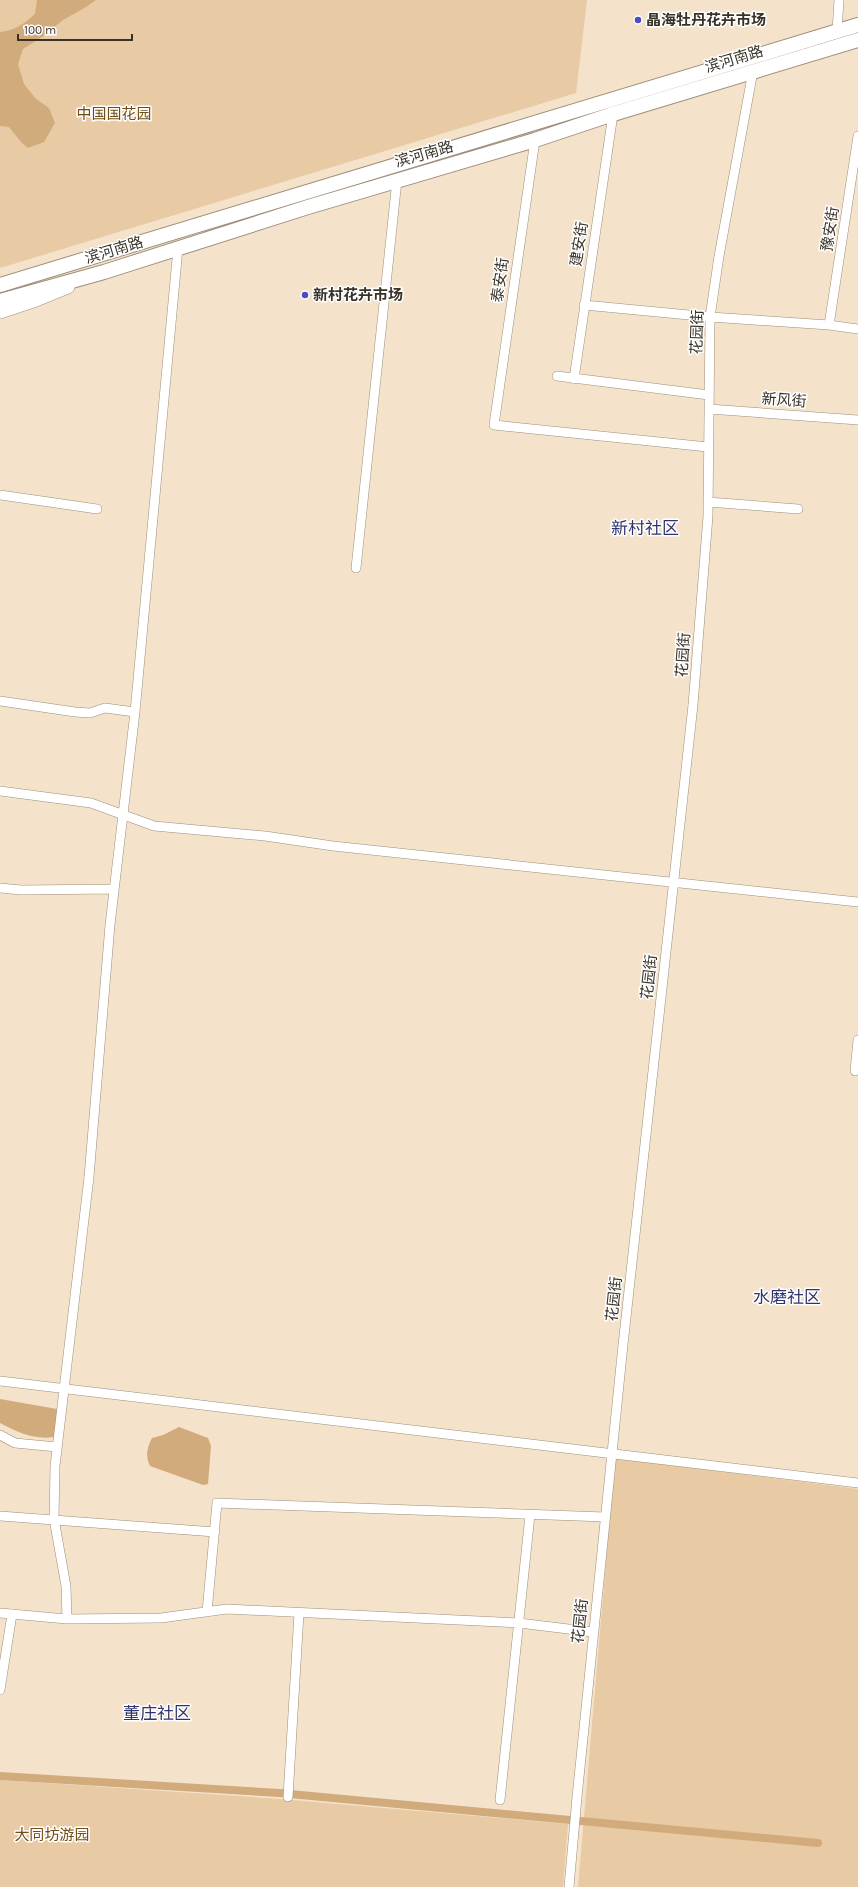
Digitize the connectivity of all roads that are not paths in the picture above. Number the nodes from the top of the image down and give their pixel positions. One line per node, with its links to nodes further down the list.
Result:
1 (839, 0): 3 (street)
2 (858, 25): 3 (main road, 滨河南路)
3 (837, 31): 4 (main road); 10 (main road, 滨河南路)
4 (858, 34)
5 (858, 40): 6 (main road, 滨河南路)
6 (753, 71): 7 (main road, 滨河南路); 21 (street, 花园街)
7 (613, 114): 9 (main road, 滨河南路); 19 (street, 建安街)
8 (858, 136): 22 (street, 豫安街)
9 (535, 140): 11 (main road, 滨河南路); 29 (street, 泰安街)
10 (448, 149): 11 (main road); 14 (main road, 滨河南路)
11 (453, 164): 12 (main road, 滨河南路)
12 (397, 180): 13 (main road, 滨河南路); 34 (street)
13 (178, 248): 15 (main road, 滨河南路); 36 (street)
14 (97, 255): 16 (main road); 17 (main road, 滨河南路)
15 (104, 272): 18 (main road, 滨河南路); 20 (main road)
16 (0, 278)
17 (0, 285)
18 (0, 301)
19 (584, 306): 21 (street); 25 (street, 建安街)
20 (0, 312)
21 (710, 317): 22 (street); 26 (street, 花园街)
22 (829, 325): 23 (street)
23 (858, 329)
24 (557, 376): 25 (street)
25 (574, 378): 26 (street)
26 (709, 395): 27 (street, 花园街)
27 (709, 409): 28 (street, 新风街); 29 (street, 花园街)
28 (858, 420)
29 (708, 447): 31 (street, 花园街)
30 (0, 495): 32 (street)
31 (708, 502): 33 (street); 39 (street, 花园街)
32 (97, 509)
33 (798, 509)
34 (356, 568)
35 (0, 701): 36 (street)
36 (135, 712): 38 (street)
37 (0, 791): 38 (street)
38 (123, 816): 39 (street); 41 (street)
39 (674, 882): 42 (street); 49 (street, 花园街)
40 (0, 888): 41 (street)
41 (114, 889): 46 (street)
42 (858, 902)
43 (858, 1040): 44 (street)
44 (855, 1071)
45 (0, 1381): 46 (street)
46 (64, 1389): 48 (street); 49 (street)
47 (0, 1435): 48 (street)
48 (57, 1447): 54 (street)
49 (612, 1454): 50 (street); 53 (street, 花园街)
50 (858, 1483)
51 (530, 1514): 53 (street); 55 (street); 61 (street)
52 (0, 1516): 54 (street)
53 (605, 1517): 62 (street, 花园街)
54 (54, 1518): 55 (street); 60 (street)
55 (214, 1532): 56 (street)
56 (207, 1612): 58 (street); 60 (street)
57 (0, 1613): 59 (street)
58 (299, 1613): 61 (street); 64 (street)
59 (12, 1614): 60 (street); 63 (street)
60 (67, 1619)
61 (519, 1623): 62 (street); 65 (street)
62 (593, 1632): 66 (street, 花园街)
63 (0, 1690)
64 (288, 1798)
65 (500, 1800)
66 (569, 1887)

